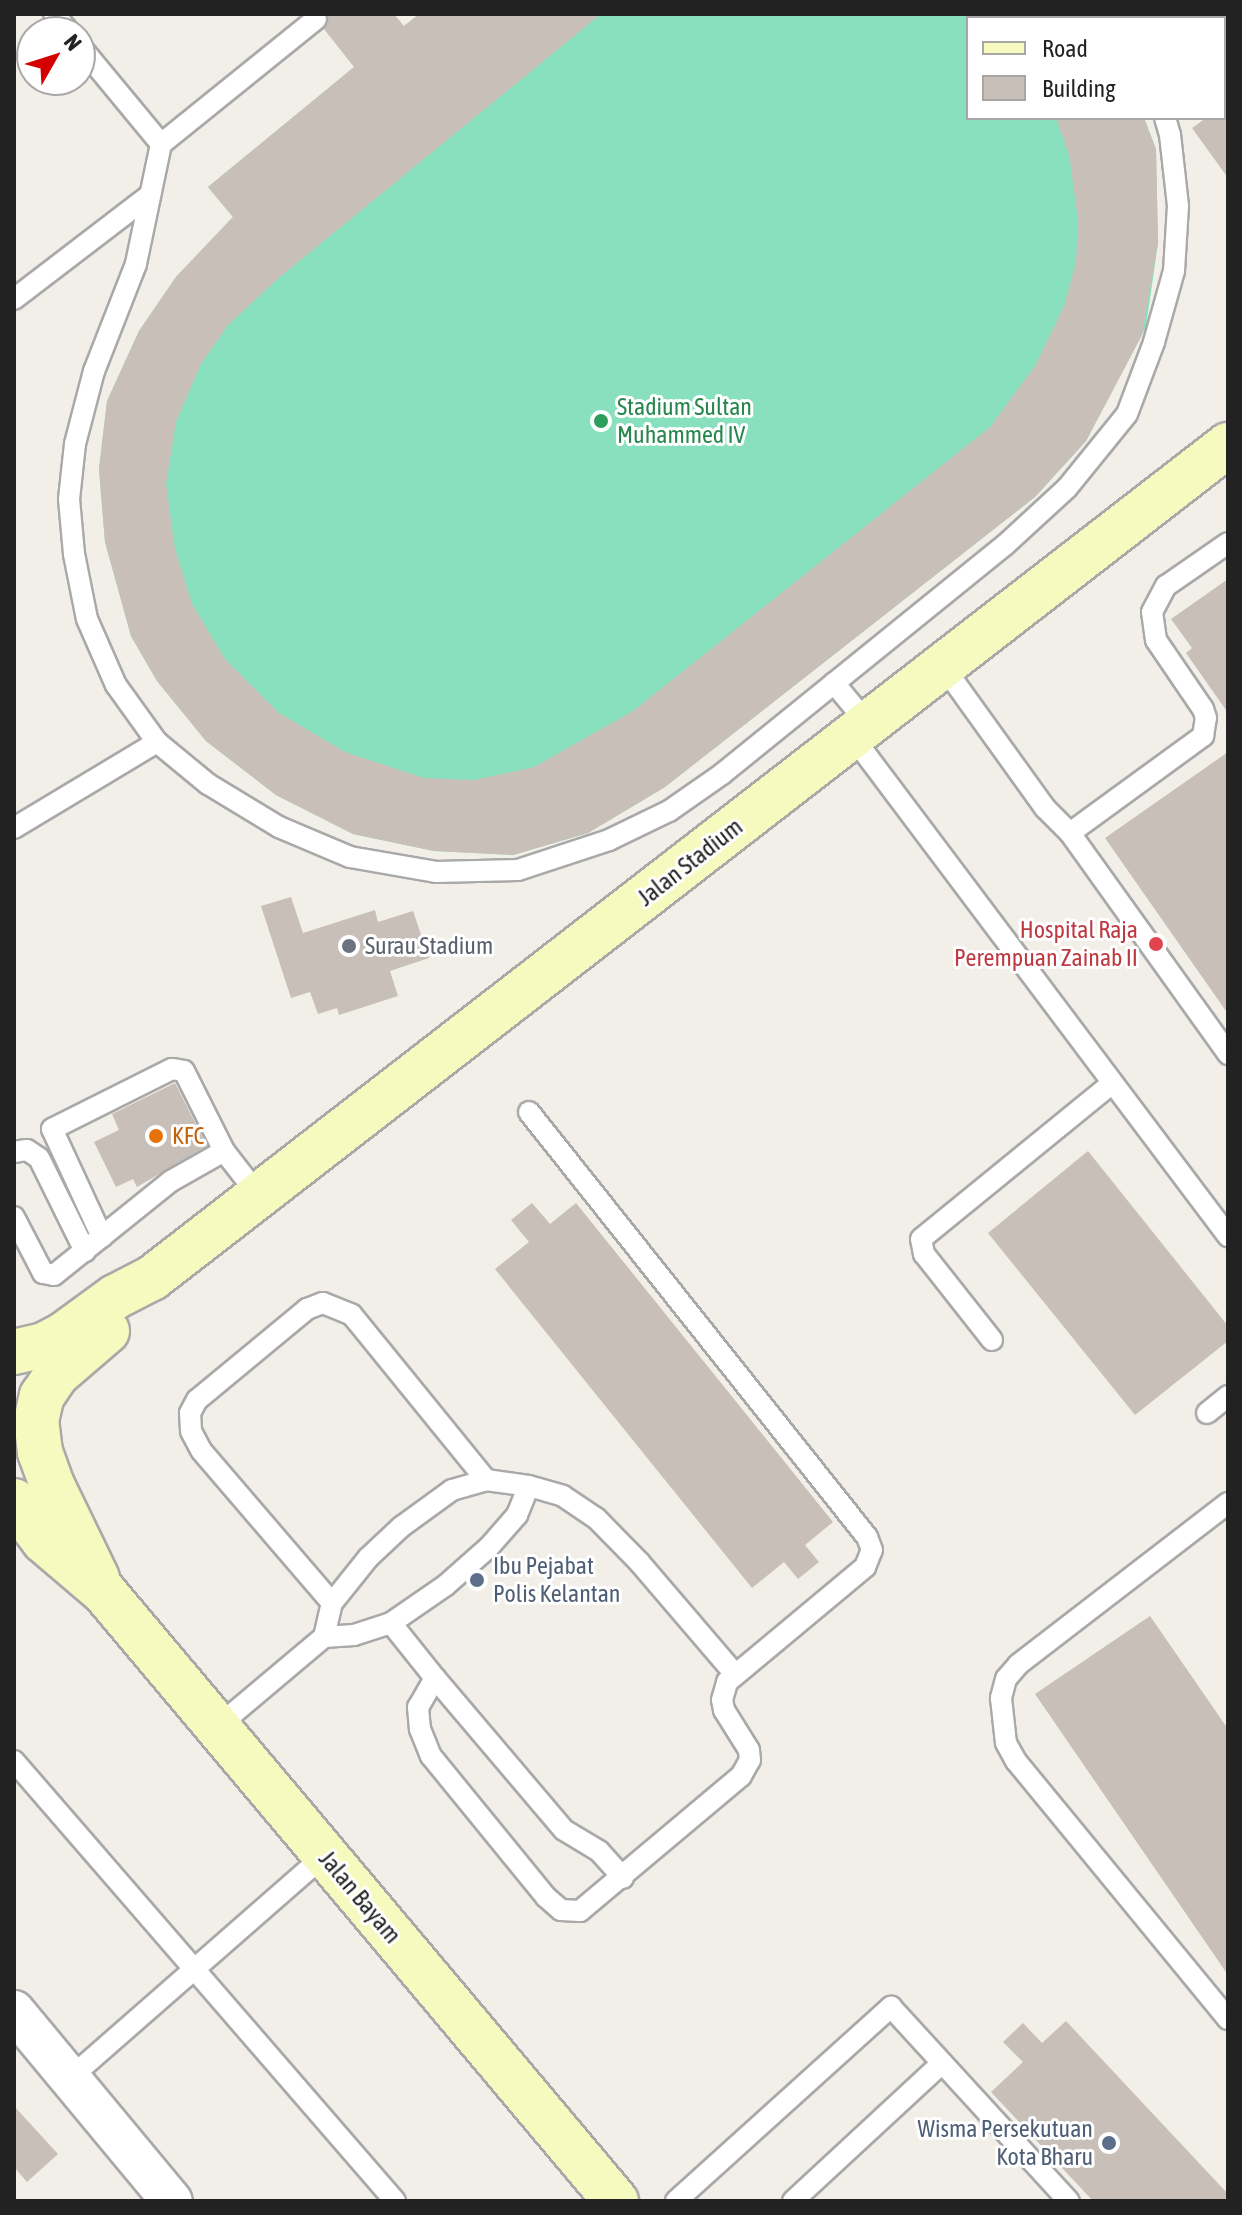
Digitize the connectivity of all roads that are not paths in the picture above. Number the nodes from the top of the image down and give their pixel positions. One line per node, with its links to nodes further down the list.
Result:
1 (316, 19): 4 (lane)
2 (96, 65): 4 (lane)
3 (1166, 120): 10 (lane)
4 (161, 144): 5 (lane)
5 (150, 195): 6 (lane); 12 (lane)
6 (14, 299)
7 (1228, 445): 9 (street, Jalan Stadium)
8 (1228, 543): 14 (lane)
9 (943, 666): 11 (street, Jalan Stadium); 14 (lane)
10 (834, 683): 11 (lane); 12 (lane)
11 (860, 730): 16 (lane); 20 (street, Jalan Stadium)
12 (157, 742): 13 (lane)
13 (14, 828)
14 (1070, 833): 15 (lane)
15 (1228, 1054)
16 (1111, 1084): 22 (lane); 27 (lane)
17 (529, 1112): 40 (lane)
18 (224, 1151): 20 (lane); 23 (lane); 23 (lane)
19 (14, 1152): 24 (lane)
20 (259, 1196): 25 (street, Jalan Stadium)
21 (14, 1217): 24 (lane)
22 (1228, 1236)
23 (102, 1237): 24 (lane)
24 (85, 1251)
25 (152, 1278): 26 (street); 36 (street, Jalan Bayam)
26 (63, 1335): 28 (street); 29 (street)
27 (992, 1340)
28 (14, 1352)
29 (14, 1379)
30 (1228, 1396): 31 (lane)
31 (1207, 1413)
32 (486, 1480): 33 (lane); 37 (lane); 37 (lane)
33 (529, 1486): 38 (lane); 40 (lane)
34 (14, 1501): 36 (street, Jalan Bayam)
35 (1228, 1503): 48 (lane)
36 (104, 1592): 42 (street, Jalan Bayam)
37 (332, 1603): 39 (lane)
38 (391, 1623): 39 (lane); 41 (lane)
39 (324, 1637): 42 (lane)
40 (734, 1673): 45 (lane)
41 (435, 1678): 45 (lane); 45 (lane)
42 (217, 1727): 44 (street, Jalan Bayam)
43 (14, 1761): 46 (lane)
44 (325, 1855): 46 (lane); 53 (street, Jalan Bayam)
45 (623, 1878)
46 (195, 1969): 50 (lane); 52 (lane)
47 (14, 2011): 50 (street)
48 (1228, 2019)
49 (942, 2063): 54 (lane); 55 (lane); 56 (lane)
50 (70, 2078): 51 (street)
51 (172, 2201)
52 (395, 2201)
53 (616, 2201)
54 (676, 2201)
55 (793, 2201)
56 (1069, 2201)

